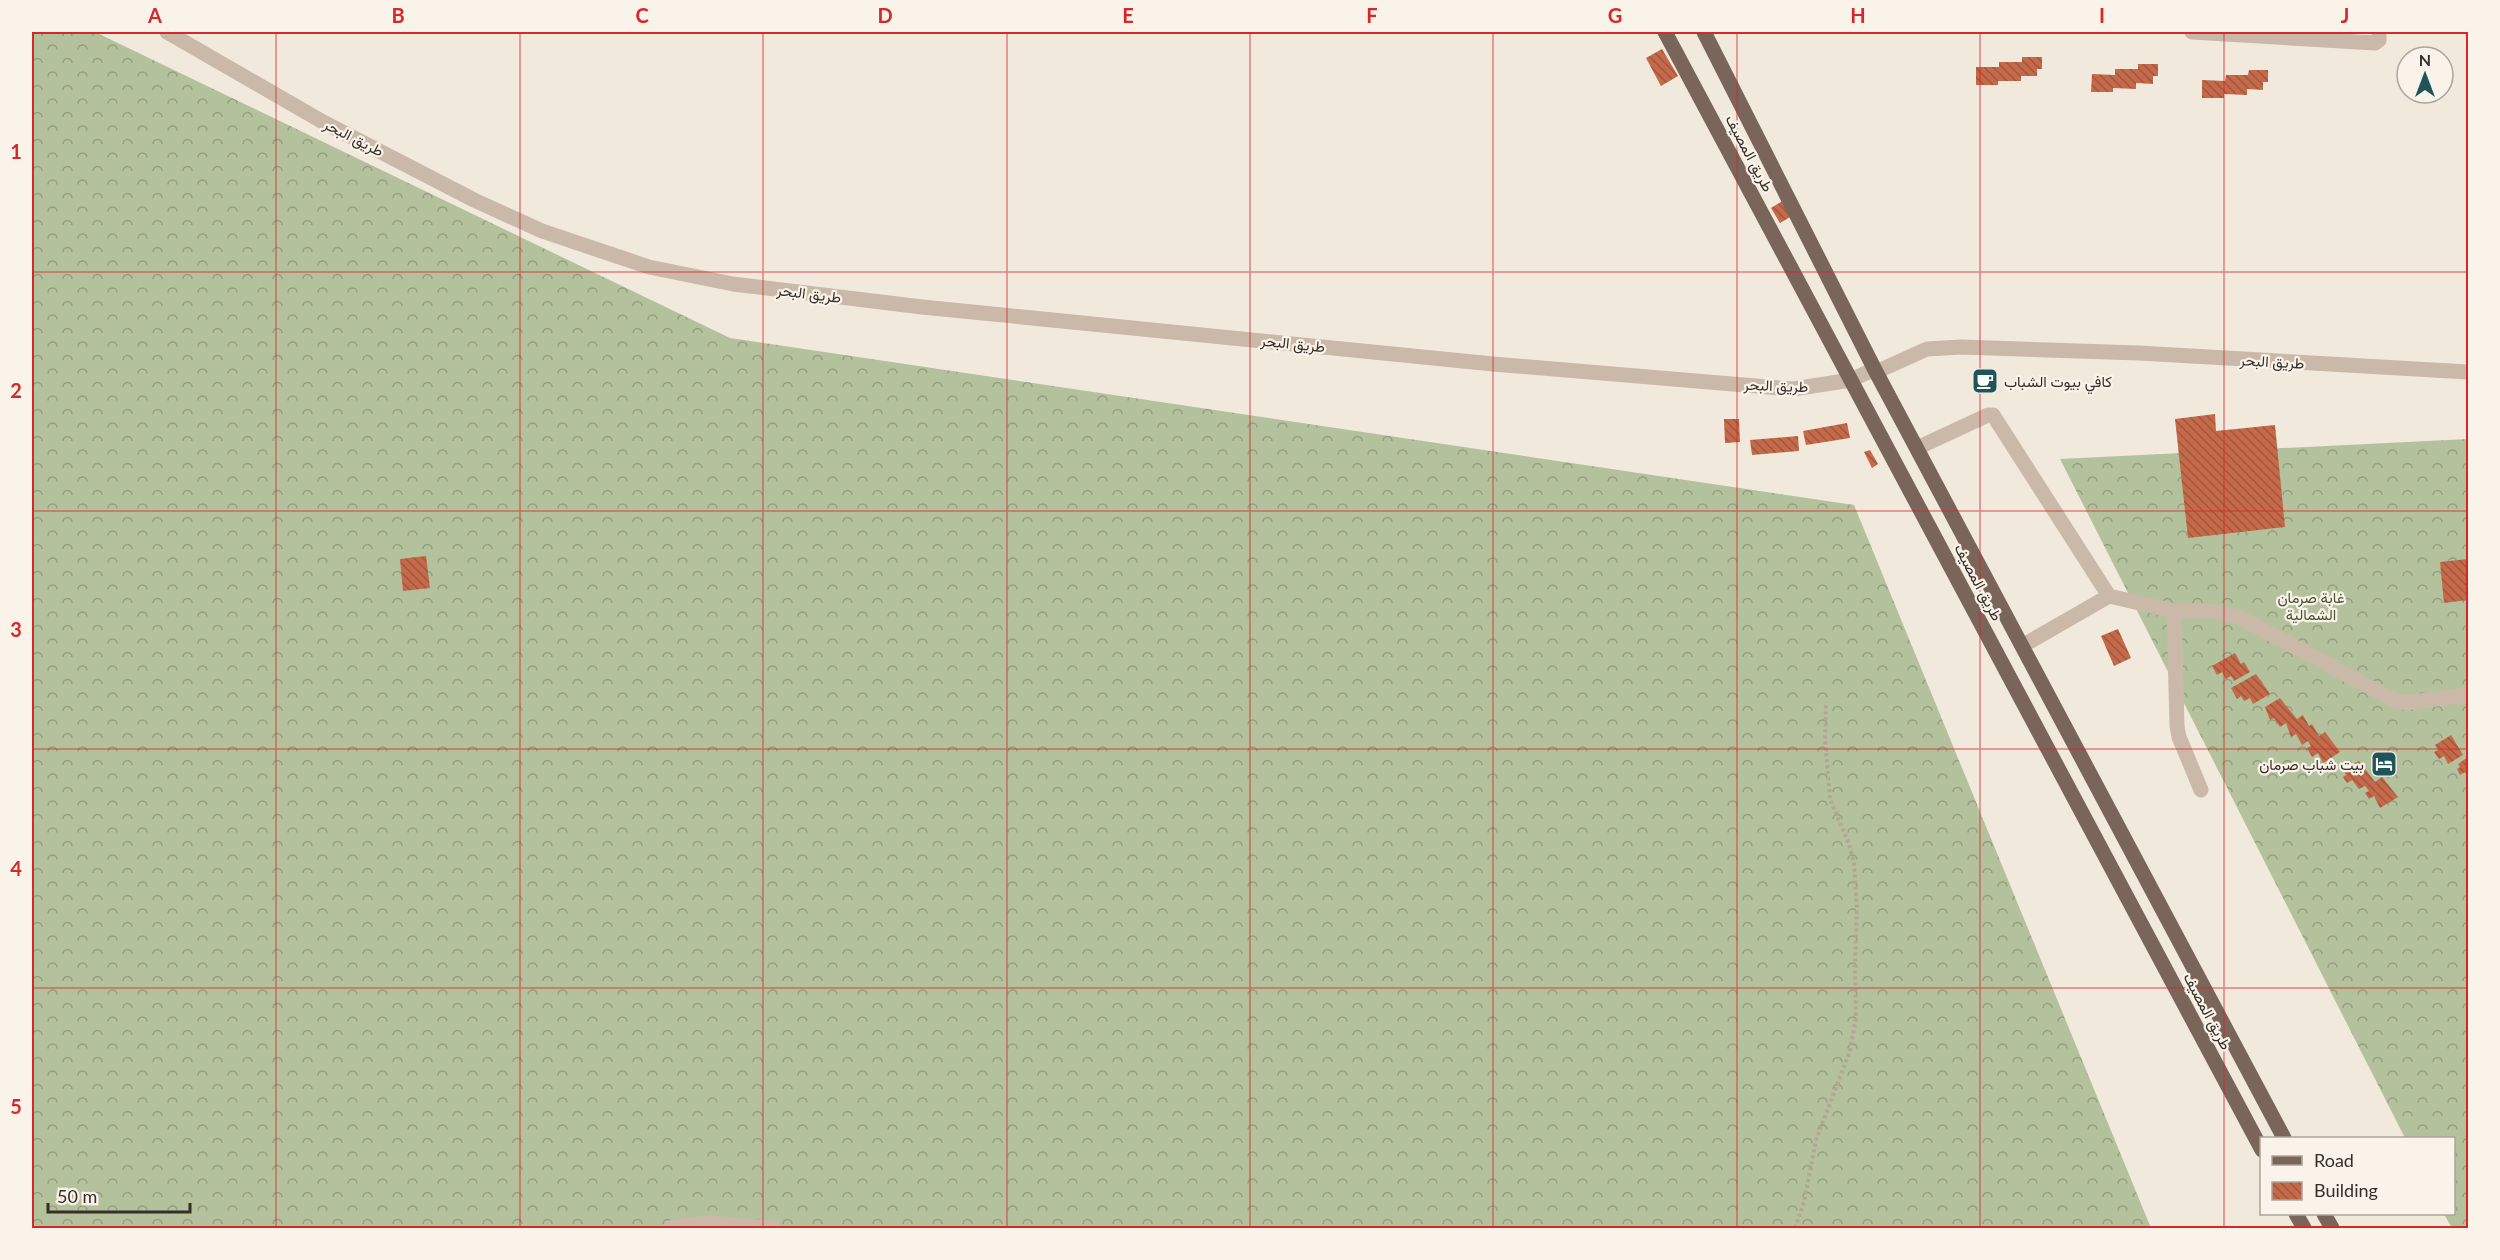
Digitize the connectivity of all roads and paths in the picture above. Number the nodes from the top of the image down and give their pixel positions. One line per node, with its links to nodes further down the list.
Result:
1 (167, 32): 8 (street, طريق البحر)
2 (1665, 32): 8 (main road, طريق المصيف)
3 (1704, 32): 6 (main road, طريق المصيف)
4 (2192, 32): 5 (street)
5 (2379, 32)
6 (1876, 372): 7 (street, طريق البحر); 8 (street, طريق البحر); 9 (main road, طريق المصيف)
7 (2469, 372)
8 (1851, 380): 17 (main road, طريق المصيف)
9 (1917, 448): 10 (street); 12 (main road, طريق المصيف)
10 (2109, 596): 11 (street); 12 (street)
11 (2174, 611): 13 (street); 15 (street)
12 (2022, 646): 16 (main road, طريق المصيف)
13 (2469, 695)
14 (1826, 702): 20 (path)
15 (2201, 790)
16 (2283, 1137)
17 (2260, 1146)
18 (670, 1228): 19 (street)
19 (774, 1228)
20 (1795, 1228)

